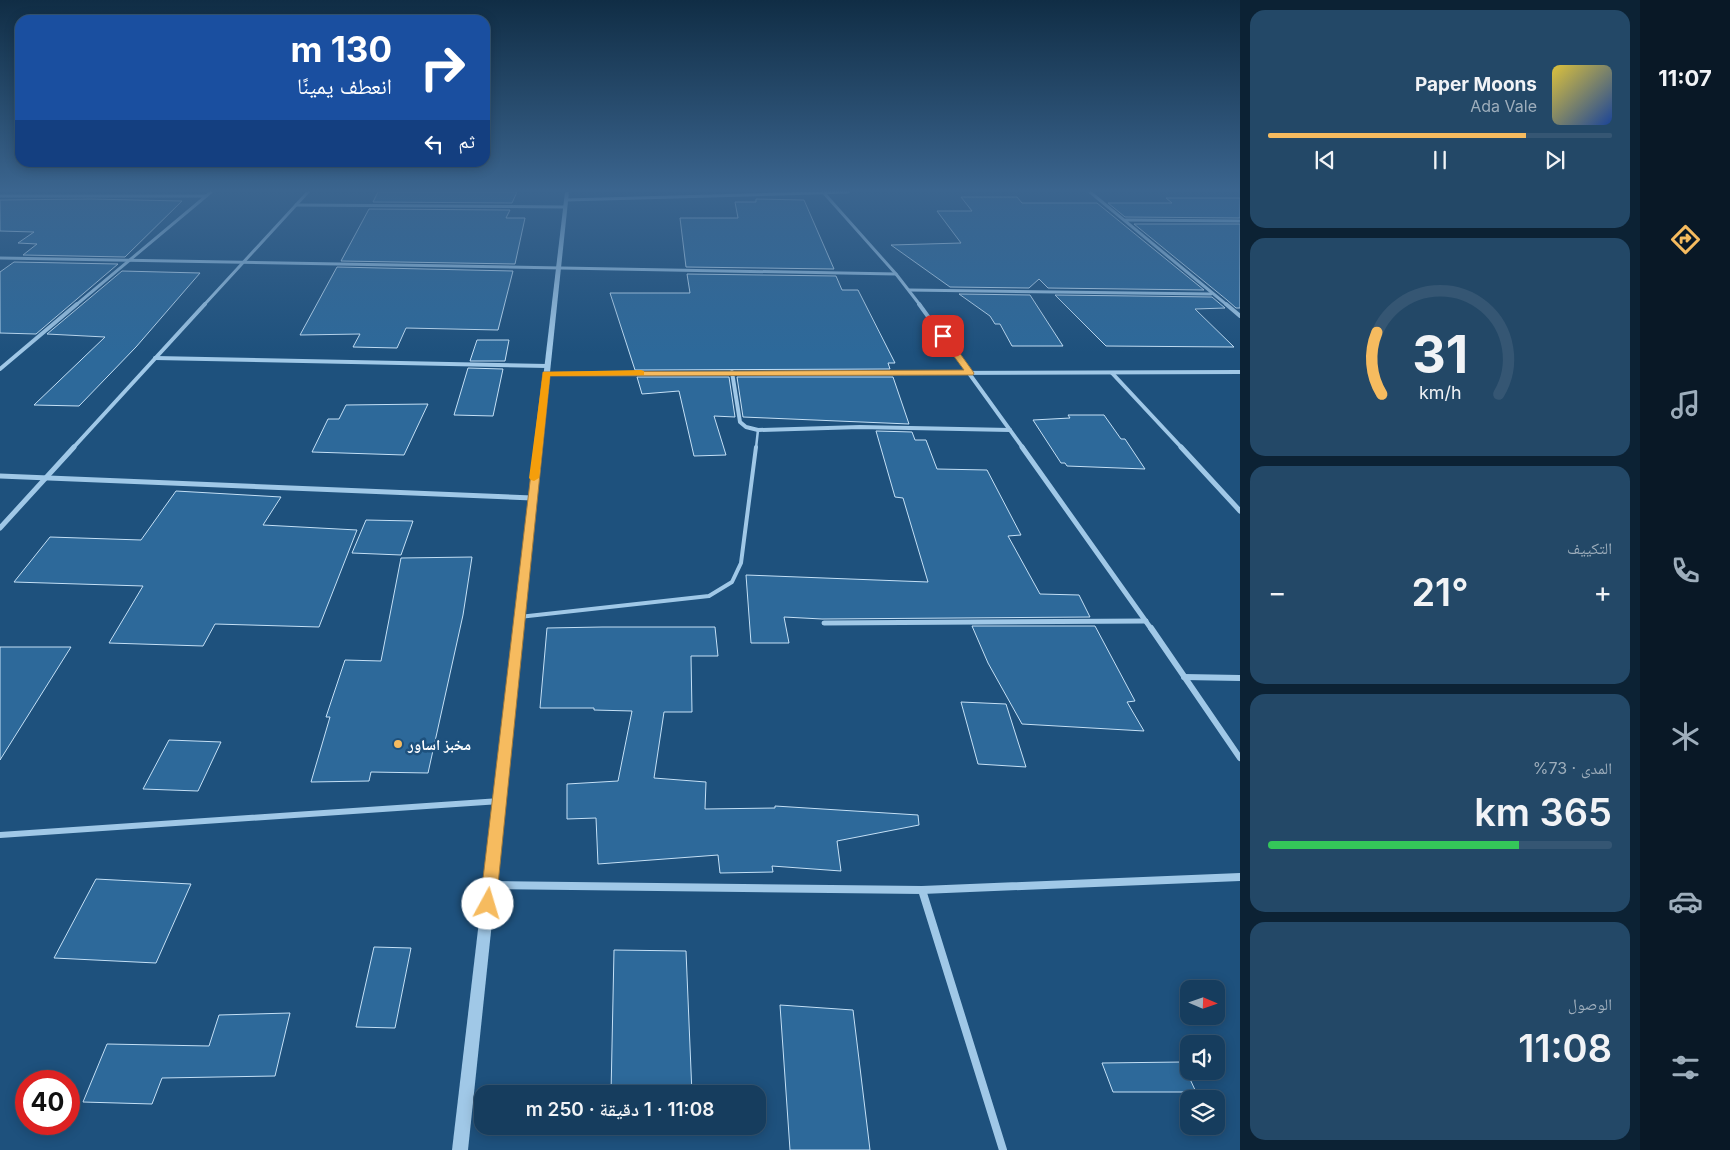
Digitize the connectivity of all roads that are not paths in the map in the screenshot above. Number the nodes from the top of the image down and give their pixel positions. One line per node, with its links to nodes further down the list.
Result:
1 (148, 246): 7 (street)
2 (259, 246): 8 (street)
3 (562, 246): 9 (street)
4 (871, 246): 10 (street)
5 (1155, 246): 12 (street)
6 (0, 258): 7 (street)
7 (131, 260): 8 (street); 15 (street)
8 (244, 262): 9 (street); 14 (street)
9 (560, 268): 10 (street); 16 (street)
10 (896, 274): 11 (street)
11 (909, 290): 12 (street); 19 (street)
12 (1211, 294): 13 (street)
13 (1240, 316)
14 (155, 358): 16 (street); 24 (street)
15 (0, 369)
16 (546, 370): 17 (street); 25 (street)
17 (732, 372): 19 (street); 21 (street)
18 (1240, 372): 20 (street)
19 (970, 373): 20 (street); 22 (street)
20 (1112, 373): 26 (street)
21 (758, 430): 22 (street); 28 (lane)
22 (1010, 430): 29 (street)
23 (0, 476): 24 (street)
24 (45, 478): 25 (street); 27 (street)
25 (532, 498): 28 (street)
26 (1240, 511)
27 (0, 528)
28 (520, 617): 34 (street)
29 (1146, 621): 30 (street); 31 (street)
30 (824, 623)
31 (1184, 677): 32 (street); 33 (street)
32 (1240, 678)
33 (1240, 758)
34 (500, 801): 35 (street); 37 (street)
35 (0, 835)
36 (1240, 877): 38 (street)
37 (490, 885): 38 (street); 39 (street)
38 (922, 890): 40 (street)
39 (460, 1150)
40 (1003, 1150)

